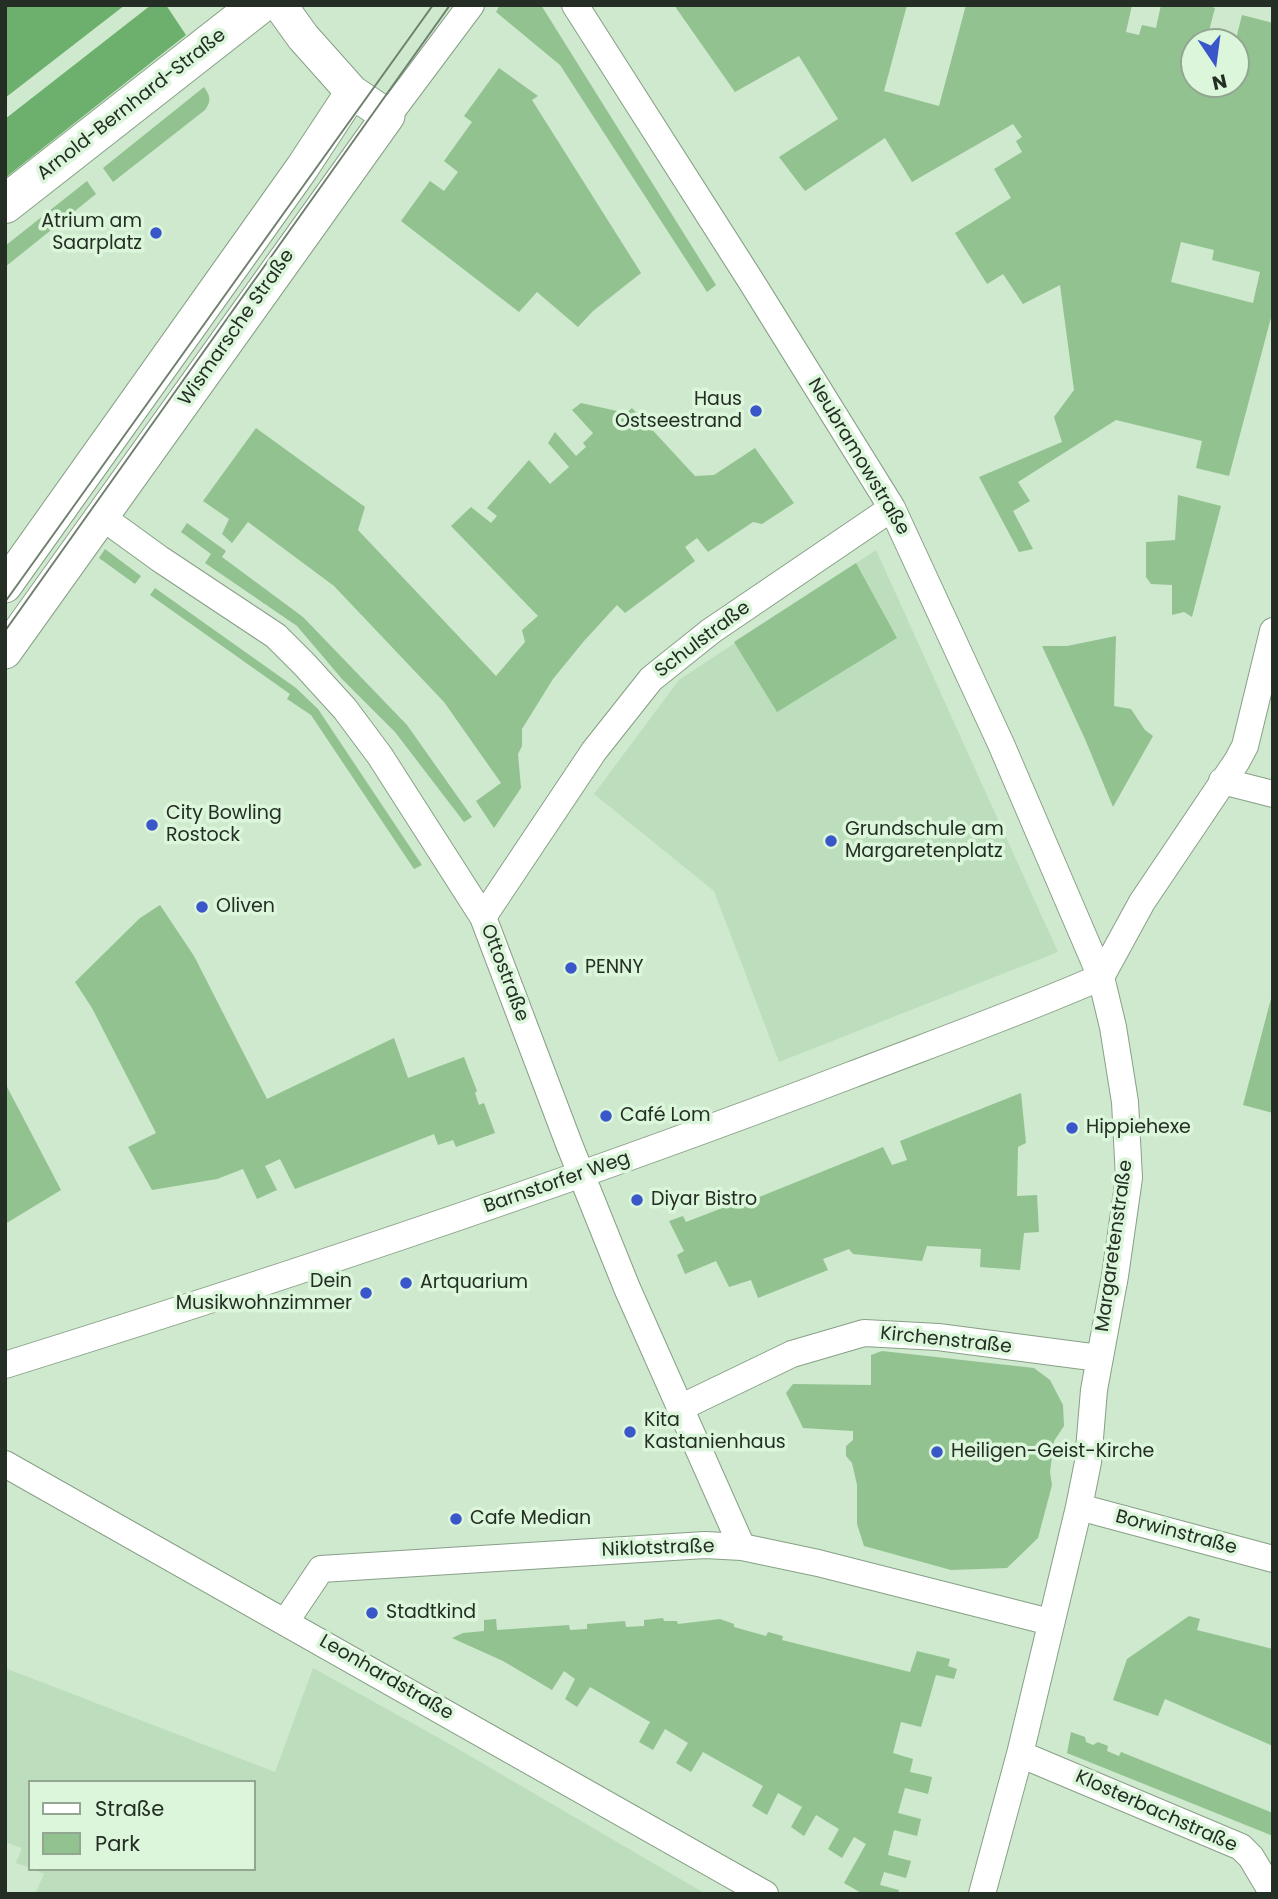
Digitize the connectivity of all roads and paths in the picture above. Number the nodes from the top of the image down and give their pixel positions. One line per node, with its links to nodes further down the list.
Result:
1 (259, 5): 7 (main road, Arnold-Bernhard-Straße)
2 (280, 5): 5 (street)
3 (471, 5): 6 (street, Wismarsche Straße)
4 (575, 5): 9 (street, Neubramowstraße)
5 (352, 92): 6 (street); 8 (street, Wismarsche Straße)
6 (388, 116): 10 (street, Wismarsche Straße)
7 (5, 204)
8 (69, 494): 10 (street); 11 (street, Wismarsche Straße)
9 (892, 508): 16 (street, Schulstraße); 17 (street, Neubramowstraße)
10 (102, 517): 13 (street, Wismarsche Straße); 16 (street, Ottostraße)
11 (5, 586)
12 (1273, 631): 14 (street)
13 (5, 652)
14 (1222, 781): 15 (street); 17 (street)
15 (1273, 794)
16 (483, 917): 18 (street, Ottostraße)
17 (1101, 977): 18 (street, Barnstorfer Weg); 19 (street, Margaretenstraße)
18 (581, 1175): 20 (street, Barnstorfer Weg); 21 (street, Ottostraße)
19 (1099, 1358): 21 (street, Kirchenstraße); 23 (street, Margaretenstraße)
20 (5, 1365)
21 (682, 1407): 24 (street, Ottostraße)
22 (5, 1464): 26 (street, Leonhardstraße)
23 (1079, 1507): 25 (street, Borwinstraße); 27 (street, Margaretenstraße)
24 (742, 1547): 26 (street, Niklotstraße); 27 (street, Niklotstraße)
25 (1273, 1559)
26 (286, 1621): 29 (street, Leonhardstraße)
27 (1050, 1622): 28 (street, Margaretenstraße)
28 (1020, 1754): 30 (street, Margaretenstraße); 31 (street, Klosterbachstraße)
29 (765, 1894)
30 (982, 1894)
31 (1273, 1894)

